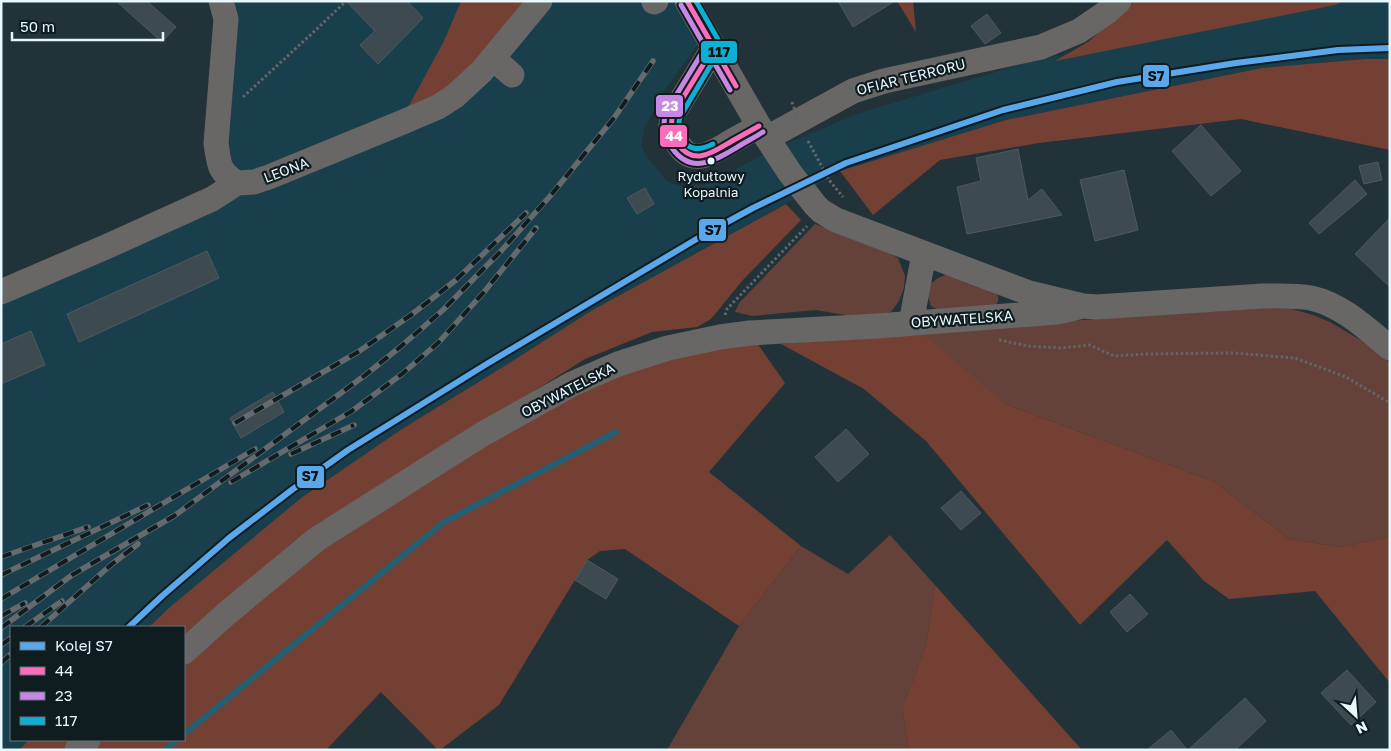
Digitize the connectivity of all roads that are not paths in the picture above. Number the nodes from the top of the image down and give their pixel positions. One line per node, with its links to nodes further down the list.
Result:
1 (222, 1): 9 (street)
2 (540, 1): 6 (street, LEONA)
3 (687, 1): 5 (street)
4 (1119, 1): 8 (street, OFIAR TERRORU)
5 (714, 47): 8 (street); 8 (street, OFIAR TERRORU)
6 (493, 58): 7 (street); 9 (street, LEONA)
7 (512, 75)
8 (763, 132): 10 (street, OBYWATELSKA)
9 (237, 183): 11 (street, LEONA)
10 (924, 254): 12 (street, OBYWATELSKA); 13 (street)
11 (1, 292)
12 (1082, 306): 13 (street, OBYWATELSKA); 14 (street, OBYWATELSKA)
13 (911, 323): 15 (street, OBYWATELSKA)
14 (1390, 348)
15 (185, 651)
16 (87, 741): 17 (street)
17 (77, 750)

